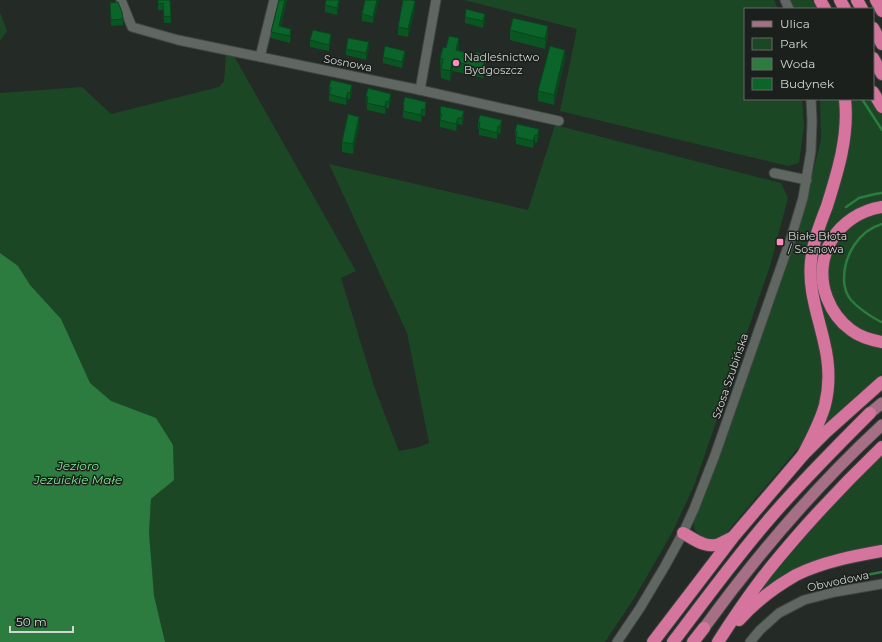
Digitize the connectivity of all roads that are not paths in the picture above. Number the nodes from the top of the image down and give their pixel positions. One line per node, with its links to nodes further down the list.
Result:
1 (121, 0): 9 (street, Sosnowa)
2 (274, 0): 9 (street)
3 (436, 0): 12 (street)
4 (876, 0): 5 (highway); 6 (highway)
5 (882, 6)
6 (882, 11)
7 (874, 30): 8 (highway)
8 (882, 44)
9 (260, 57): 12 (street, Sosnowa)
10 (874, 60): 11 (highway)
11 (882, 74)
12 (420, 90): 17 (street, Sosnowa)
13 (874, 94): 16 (highway)
14 (811, 100): 19 (street, Szosa Szubińska)
15 (845, 100): 27 (highway)
16 (882, 107)
17 (559, 121)
18 (774, 173): 19 (street)
19 (807, 180): 28 (street, Szosa Szubińska)
20 (882, 207): 21 (highway)
21 (882, 342)
22 (882, 382): 27 (highway)
23 (882, 403): 24 (main road)
24 (870, 413): 35 (highway)
25 (882, 425): 32 (main road)
26 (882, 447): 37 (highway)
27 (803, 455): 29 (highway)
28 (683, 533): 29 (highway); 33 (street, Szosa Szubińska)
29 (734, 536): 34 (highway)
30 (882, 552): 37 (highway)
31 (882, 584): 38 (street, Obwodowa)
32 (704, 628): 36 (highway)
33 (617, 642)
34 (653, 642)
35 (673, 642)
36 (693, 642)
37 (719, 642)
38 (750, 642)

